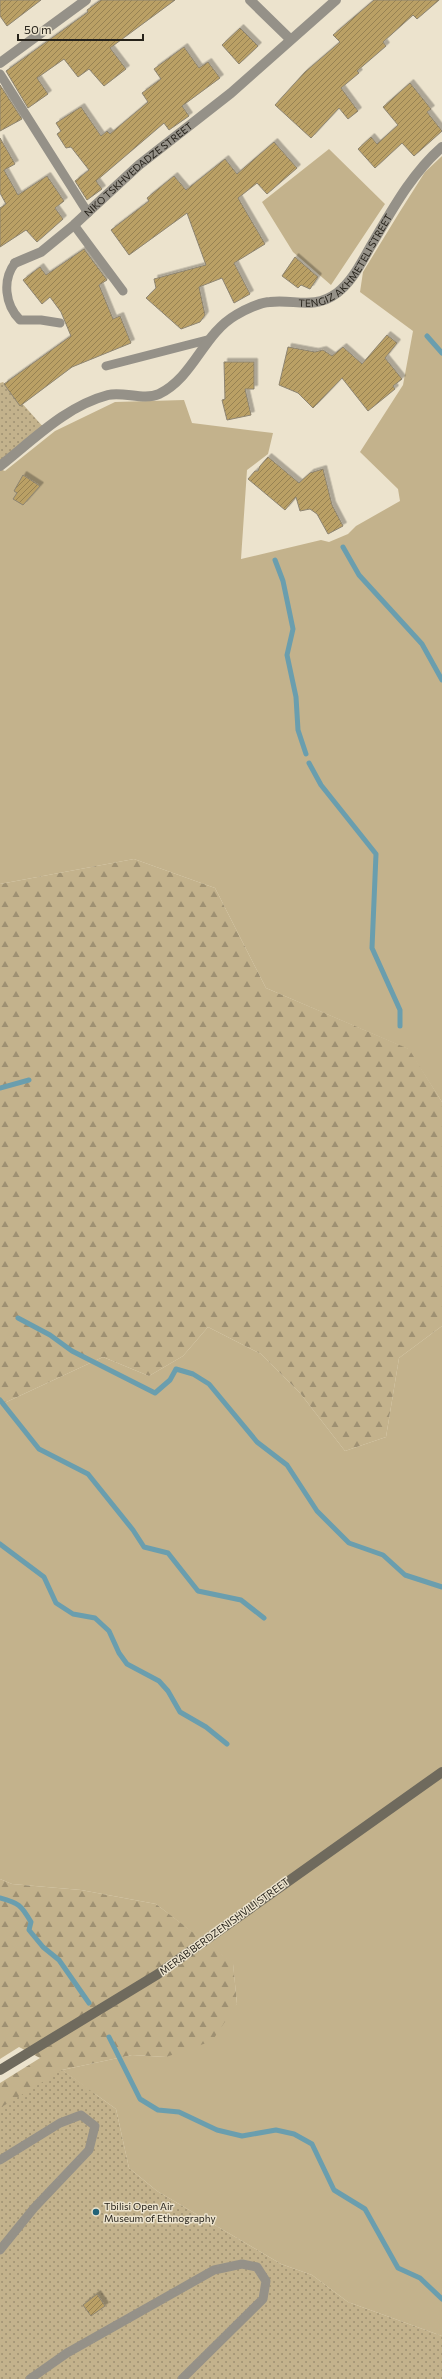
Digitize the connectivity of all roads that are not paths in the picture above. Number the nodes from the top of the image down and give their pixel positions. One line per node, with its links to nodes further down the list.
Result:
1 (86, 0): 5 (street)
2 (250, 0): 4 (street)
3 (336, 0): 4 (street, NIKO TSKHVEDADZE STREET)
4 (290, 39): 8 (street, NIKO TSKHVEDADZE STREET)
5 (0, 63)
6 (0, 74): 8 (lane)
7 (442, 147): 13 (street, TENGIZ AKHMETELI STREET)
8 (88, 213): 9 (street, NIKO TSKHVEDADZE STREET)
9 (74, 225): 10 (street, NIKO TSKHVEDADZE STREET); 11 (lane)
10 (15, 263): 12 (lane, NIKO TSKHVEDADZE STREET)
11 (123, 291)
12 (60, 323)
13 (207, 340): 14 (lane); 15 (street, TENGIZ AKHMETELI STREET)
14 (106, 366)
15 (0, 466)
16 (442, 1772): 17 (street, MERAB BERDZENISHVILI STREET)
17 (0, 2070)
18 (0, 2160): 19 (lane)
19 (0, 2250)
20 (30, 2379): 21 (lane)
21 (182, 2379)

